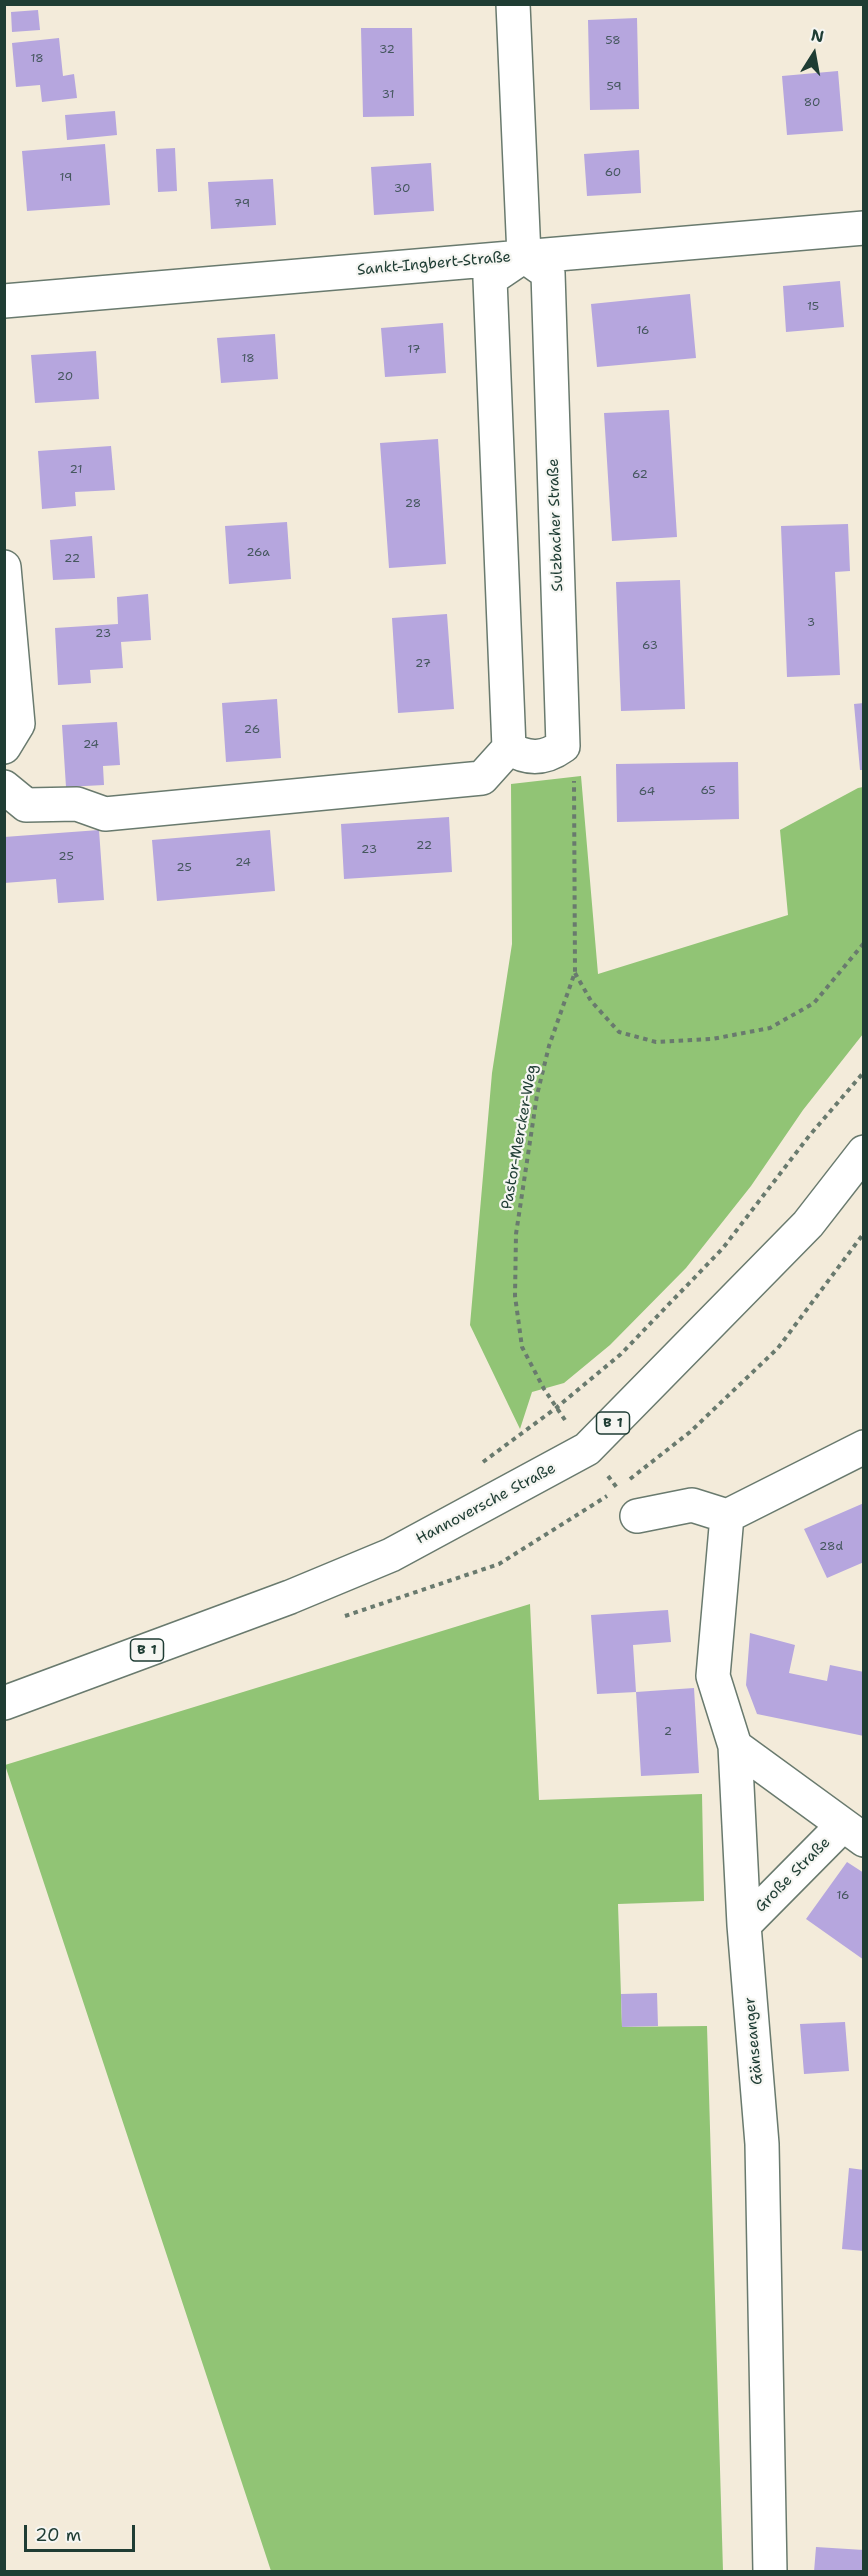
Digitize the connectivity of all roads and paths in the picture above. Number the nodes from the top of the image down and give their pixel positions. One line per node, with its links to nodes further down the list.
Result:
1 (513, 4): 3 (street)
2 (864, 228): 3 (street, Sankt-Ingbert-Straße)
3 (524, 256): 4 (street, Sankt-Ingbert-Straße); 6 (street, Sulzbacher Straße); 8 (street)
4 (4, 301)
5 (4, 567): 7 (street)
6 (563, 746): 8 (street); 11 (path, Pastor-Mercker-Weg)
7 (4, 747)
8 (509, 748): 9 (street)
9 (15, 796)
10 (864, 943): 11 (path)
11 (575, 972): 15 (path, Pastor-Mercker-Weg)
12 (864, 1072): 15 (path)
13 (864, 1152): 21 (street, Hannoversche Straße / B 1)
14 (864, 1233): 18 (path)
15 (556, 1408): 17 (path)
16 (864, 1447): 20 (street)
17 (476, 1466)
18 (618, 1489)
19 (637, 1516): 20 (street)
20 (727, 1516): 22 (street, Gänseanger)
21 (4, 1703)
22 (735, 1746): 23 (street, Große Straße); 24 (street, Gänseanger)
23 (853, 1832): 24 (street, Große Straße)
24 (744, 1924): 25 (street, Gänseanger)
25 (771, 2571)

